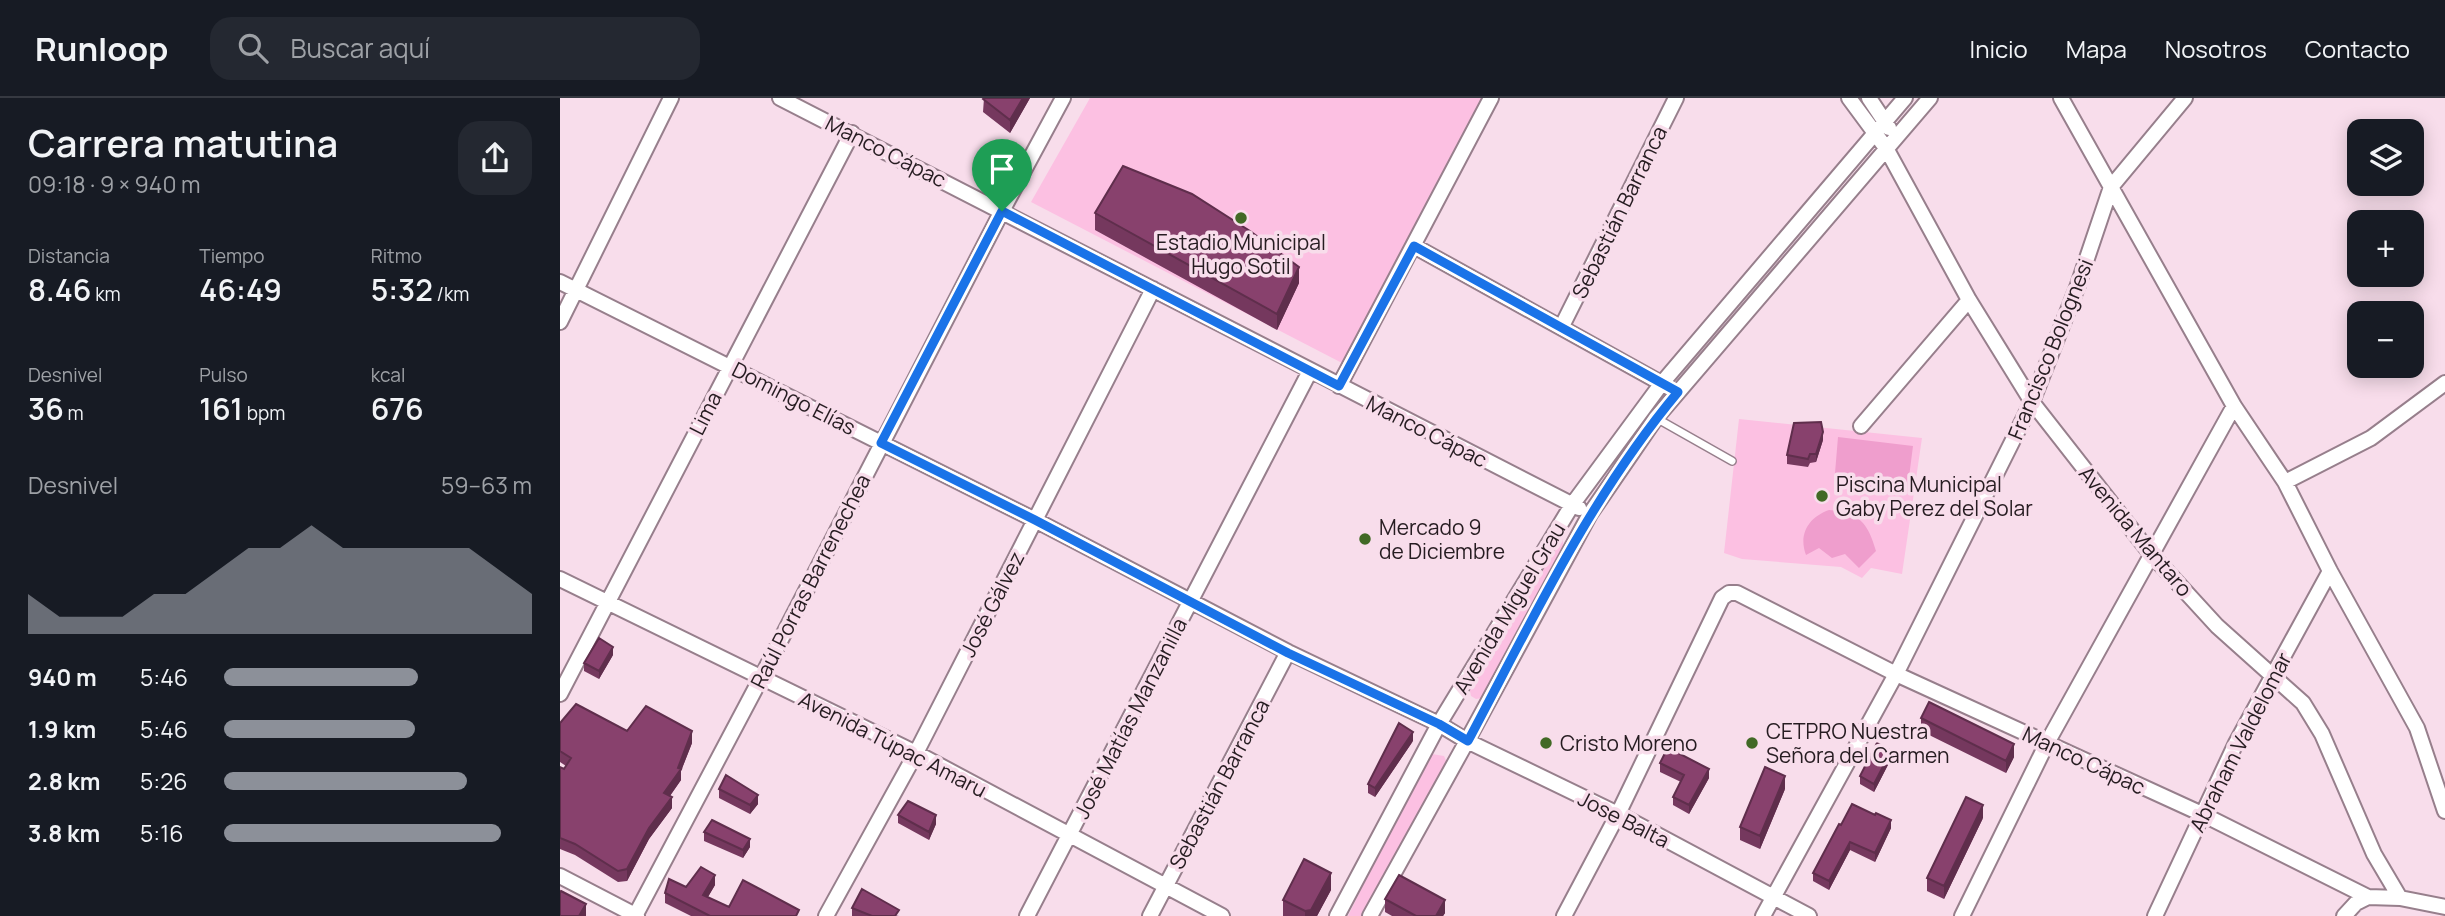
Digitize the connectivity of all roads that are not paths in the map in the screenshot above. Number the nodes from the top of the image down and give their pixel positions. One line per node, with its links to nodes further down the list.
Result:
1 (671, 98): 20 (street)
2 (780, 98): 13 (street, Manco Cápac)
3 (1063, 98): 16 (street, Raúl Porras Barrenechea)
4 (1491, 98): 17 (street)
5 (1675, 98): 23 (street, Sebastián Barranca)
6 (1849, 98): 12 (street)
7 (1869, 98): 12 (street, Avenida Mantaro)
8 (1905, 98): 12 (street, Avenida Miguel Grau)
9 (1930, 98): 14 (street, Avenida Miguel Grau)
10 (2061, 98): 15 (street)
11 (2185, 98): 15 (street)
12 (1880, 126): 14 (street, Avenida Mantaro); 26 (street, Avenida Miguel Grau)
13 (852, 133): 16 (street, Manco Cápac); 24 (street, Lima)
14 (1891, 143): 21 (street, Avenida Mantaro); 29 (street, Avenida Miguel Grau)
15 (2111, 187): 30 (street, Francisco Bolognesi); 31 (street)
16 (1002, 211): 19 (street, Manco Cápac); 34 (street, Raúl Porras Barrenechea)
17 (1414, 246): 23 (street); 28 (street)
18 (560, 282): 20 (street, Domingo Elías)
19 (1153, 289): 25 (street, Manco Cápac); 39 (street, José Gálvez)
20 (576, 291): 22 (street); 24 (street, Domingo Elías)
21 (1969, 300): 30 (street, Avenida Mantaro); 33 (street)
22 (560, 322)
23 (1562, 326): 26 (street)
24 (730, 366): 34 (street, Domingo Elías); 44 (street, Lima)
25 (1310, 372): 28 (street, Manco Cápac); 43 (street, José Matías Manzanilla)
26 (1662, 383): 29 (street); 37 (street, Avenida Miguel Grau)
27 (2445, 383): 36 (street)
28 (1339, 386): 37 (street, Manco Cápac)
29 (1678, 392): 32 (street, Avenida Miguel Grau)
30 (2032, 402): 40 (street, Avenida Mantaro); 46 (street, Francisco Bolognesi)
31 (2234, 405): 36 (street); 40 (street)
32 (1656, 418): 35 (lane); 38 (street, Avenida Miguel Grau)
33 (1861, 426)
34 (881, 443): 39 (street, Domingo Elías); 48 (street, Raúl Porras Barrenechea)
35 (1732, 461)
36 (2285, 482): 41 (street)
37 (1572, 505): 38 (street, Manco Cápac); 50 (street, Avenida Miguel Grau)
38 (1590, 514): 51 (street, Avenida Miguel Grau)
39 (1035, 520): 43 (street, Domingo Elías); 53 (street, José Gálvez)
40 (2151, 554): 47 (street, Avenida Mantaro); 52 (street)
41 (2330, 571): 47 (street, Abraham Valdelomar); 54 (street)
42 (560, 579): 44 (street, Avenida Túpac Amaru)
43 (1191, 601): 45 (street, Domingo Elías); 57 (street, José Matías Manzanilla)
44 (607, 603): 48 (street, Avenida Túpac Amaru); 49 (street, Lima)
45 (1288, 653): 50 (street, Domingo Elías); 59 (street, Sebastián Barranca)
46 (1896, 674): 52 (street, Manco Cápac); 55 (street, Manco Cápac); 61 (street, Francisco Bolognesi)
47 (2273, 676): 56 (street, Abraham Valdelomar); 62 (street, Avenida Mantaro)
48 (761, 678): 53 (street, Avenida Túpac Amaru); 64 (street, Raúl Porras Barrenechea)
49 (560, 694)
50 (1439, 724): 51 (street, Jose Balta); 69 (street, Avenida Miguel Grau)
51 (1468, 741): 55 (street, Jose Balta); 70 (street, Avenida Miguel Grau)
52 (2048, 743): 56 (street, Manco Cápac); 74 (street)
53 (916, 753): 57 (street, Avenida Túpac Amaru); 65 (street, José Gálvez)
54 (2445, 811)
55 (1618, 814): 61 (street, Jose Balta); 71 (street)
56 (2202, 814): 60 (street, Manco Cápac); 75 (street, Abraham Valdelomar)
57 (1069, 835): 59 (street, Avenida Túpac Amaru); 66 (street, José Matías Manzanilla)
58 (560, 876): 64 (street)
59 (1165, 886): 67 (street, Sebastián Barranca); 68 (street, Avenida Túpac Amaru)
60 (2368, 897): 62 (street, Manco Cápac); 76 (street)
61 (1773, 898): 72 (street, Francisco Bolognesi); 73 (street, Jose Balta)
62 (2400, 898): 63 (street, Manco Cápac)
63 (2445, 907)
64 (636, 916)
65 (826, 916)
66 (1027, 916)
67 (1150, 916)
68 (1222, 916)
69 (1337, 916)
70 (1370, 916)
71 (1564, 916)
72 (1763, 916)
73 (1809, 916)
74 (1962, 916)
75 (2155, 916)
76 (2344, 916)

